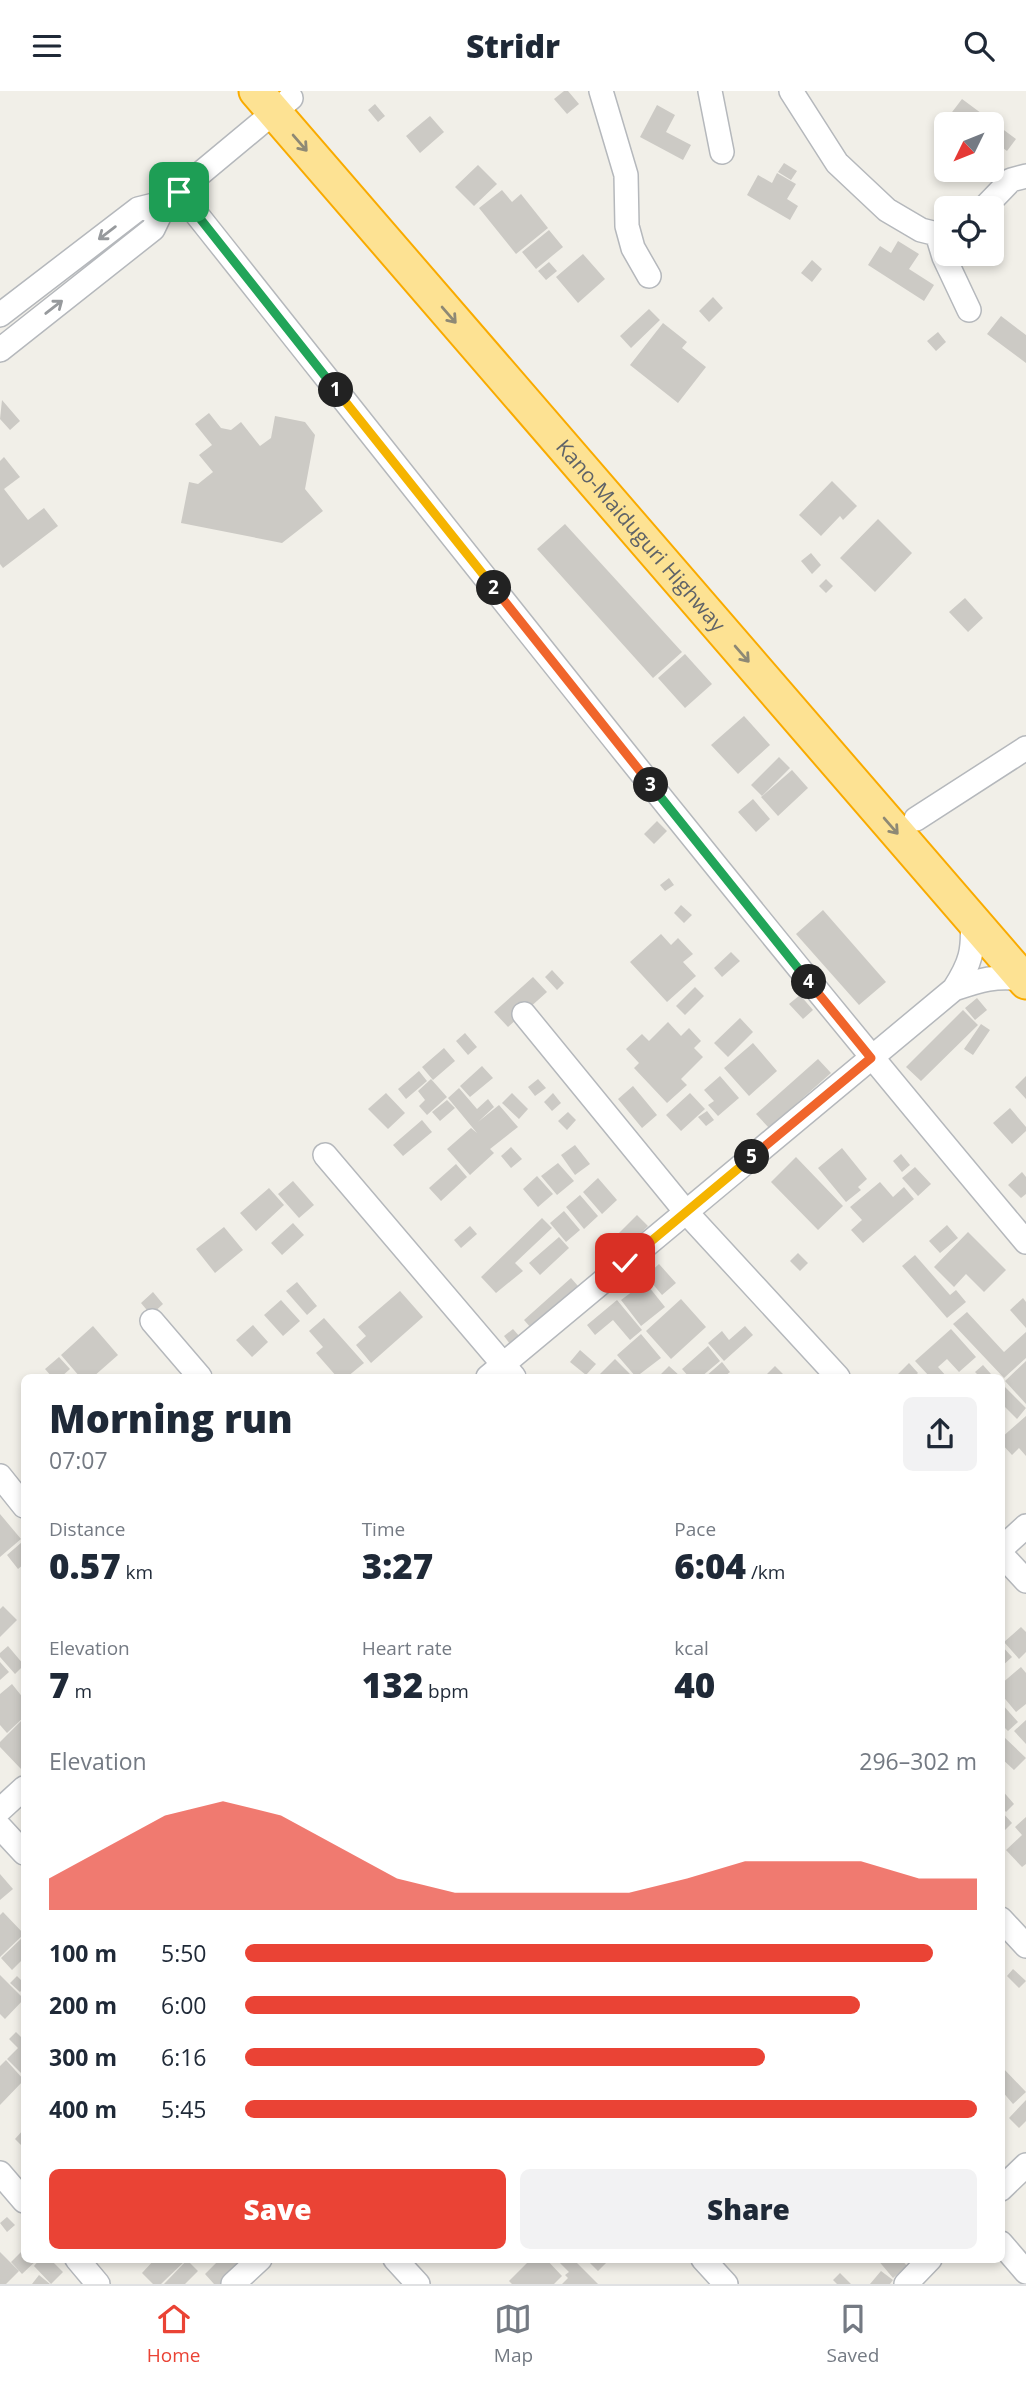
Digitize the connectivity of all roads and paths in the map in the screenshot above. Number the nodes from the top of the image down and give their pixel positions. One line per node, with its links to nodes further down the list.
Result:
1 (601, 91): 11 (street)
2 (710, 91): 5 (street)
3 (791, 91): 9 (street)
4 (277, 98): 8 (street); 16 (highway, Kano-Maiduguri Highway); 17 (highway, Kano-Maiduguri Highway, one-way to 17)
5 (722, 152)
6 (1026, 176): 7 (street)
7 (996, 196)
8 (173, 197): 13 (street, one-way to 13); 14 (street, one-way to 8); 22 (street)
9 (934, 232)
10 (948, 266): 12 (street)
11 (649, 276)
12 (969, 310)
13 (0, 315)
14 (0, 349)
15 (1026, 748): 16 (street)
16 (916, 819): 18 (highway, Kano-Maiduguri Highway)
17 (972, 919): 19 (highway, Kano-Maiduguri Highway); 20 (street)
18 (1026, 947)
19 (1025, 981): 20 (street)
20 (954, 989): 22 (street)
21 (524, 1014): 24 (street)
22 (871, 1058): 24 (street); 25 (street)
23 (325, 1155): 27 (street)
24 (686, 1212): 27 (street); 29 (street)
25 (1026, 1242)
26 (152, 1321): 28 (street)
27 (501, 1373)
28 (197, 1374)
29 (835, 1374)
30 (0, 1476): 31 (street)
31 (21, 1502)
32 (1026, 1526): 33 (street)
33 (1005, 1545)
34 (1005, 1558): 35 (street)
35 (1026, 1581)
36 (21, 1791): 37 (street)
37 (0, 1810)
38 (0, 1827): 39 (street)
39 (21, 1850)
40 (1005, 1923): 41 (street)
41 (1026, 1946)
42 (1026, 2165): 44 (street)
43 (0, 2173): 45 (street)
44 (1005, 2185)
45 (21, 2198)
46 (1005, 2248): 52 (street)
47 (80, 2263): 53 (street)
48 (256, 2263): 54 (street)
49 (399, 2263): 55 (street)
50 (707, 2263): 56 (street)
51 (926, 2263): 57 (street)
52 (1026, 2272)
53 (99, 2284)
54 (233, 2284)
55 (418, 2284)
56 (726, 2284)
57 (905, 2284)

